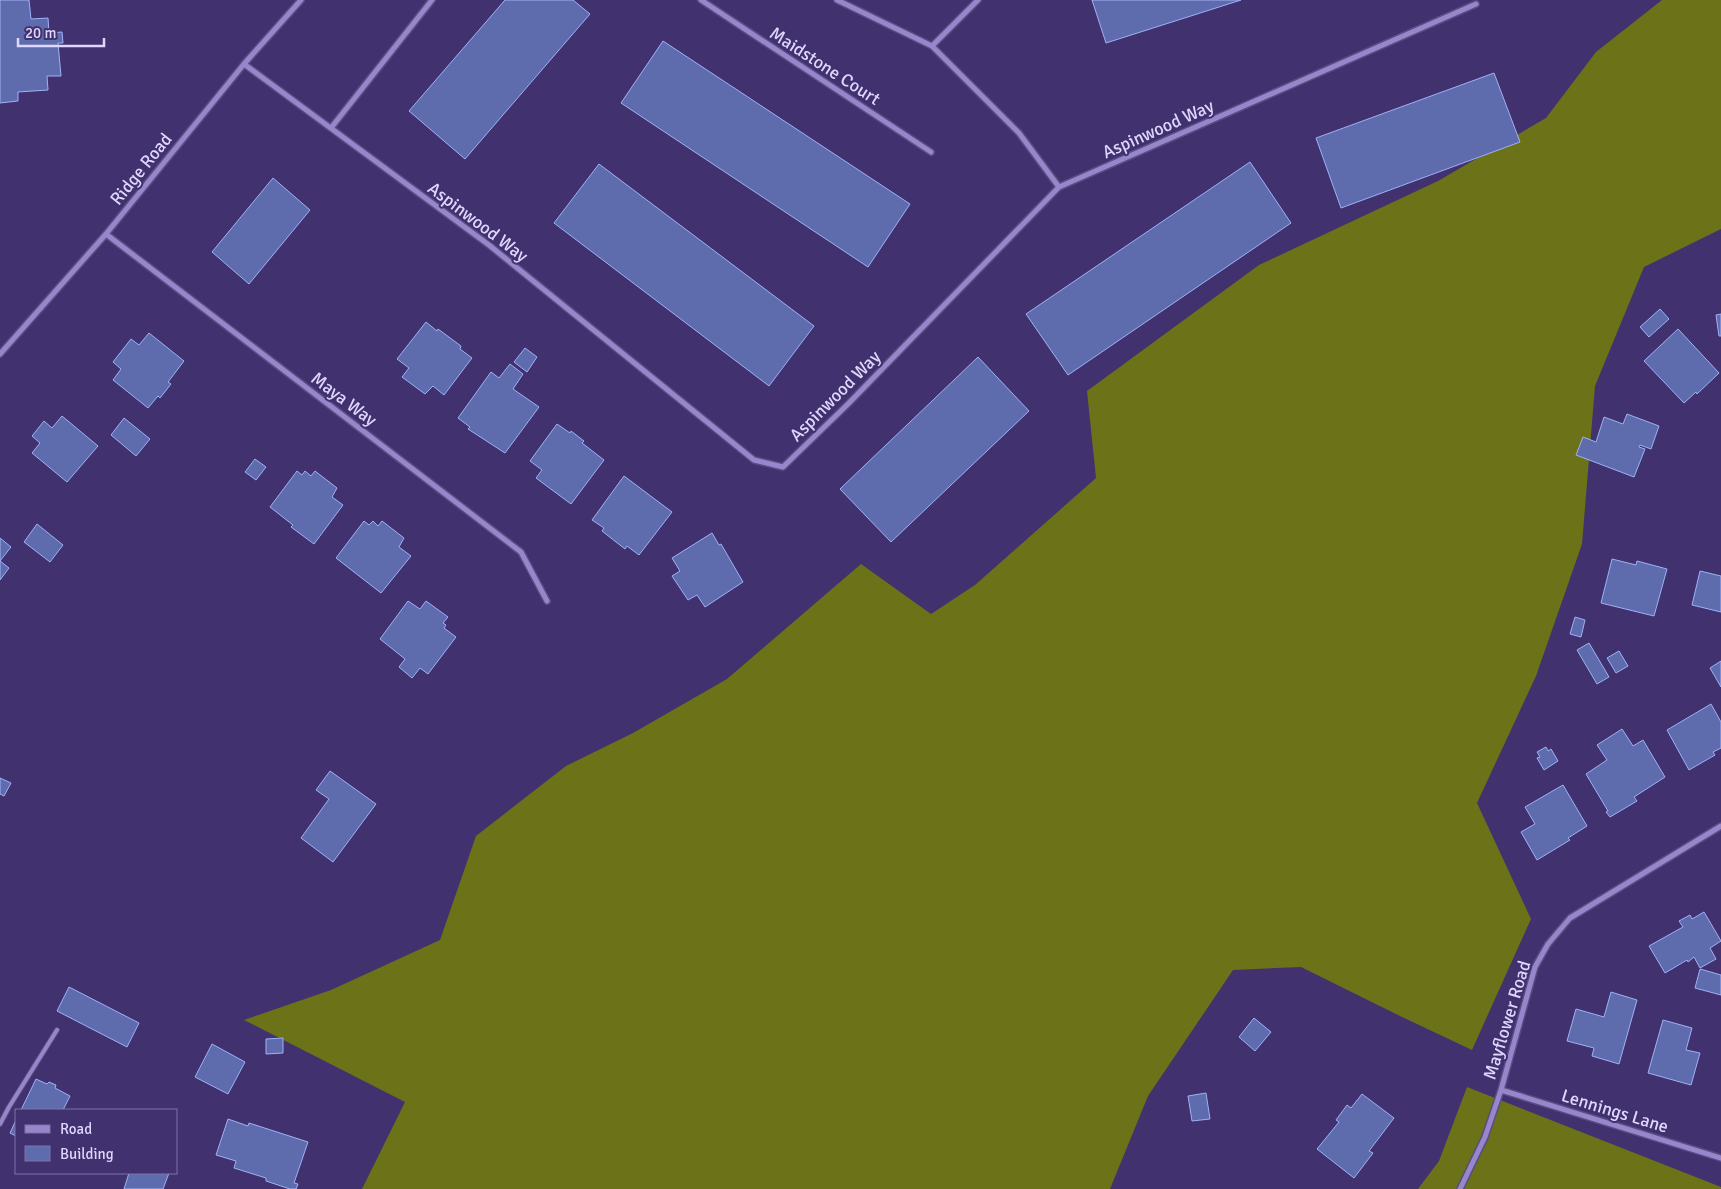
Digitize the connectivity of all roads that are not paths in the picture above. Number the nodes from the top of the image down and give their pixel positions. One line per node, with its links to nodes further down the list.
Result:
1 (301, 0): 8 (street, Ridge Road)
2 (432, 0): 9 (street)
3 (836, 0): 7 (street)
4 (978, 0): 7 (street)
5 (704, 1): 10 (street, Maidstone Court)
6 (1476, 4): 11 (street, Aspinwood Way)
7 (932, 46): 11 (street)
8 (244, 64): 9 (street, Aspinwood Way); 12 (street, Ridge Road)
9 (331, 128): 11 (street, Aspinwood Way)
10 (931, 152)
11 (1059, 187)
12 (106, 234): 13 (street, Ridge Road); 14 (street, Maya Way)
13 (0, 354)
14 (547, 601)
15 (1721, 826): 17 (street, Mayflower Road)
16 (57, 1030): 18 (lane)
17 (1500, 1090): 19 (street, Lennings Lane); 20 (street, Mayflower Road)
18 (0, 1124)
19 (1721, 1158)
20 (1460, 1189)

